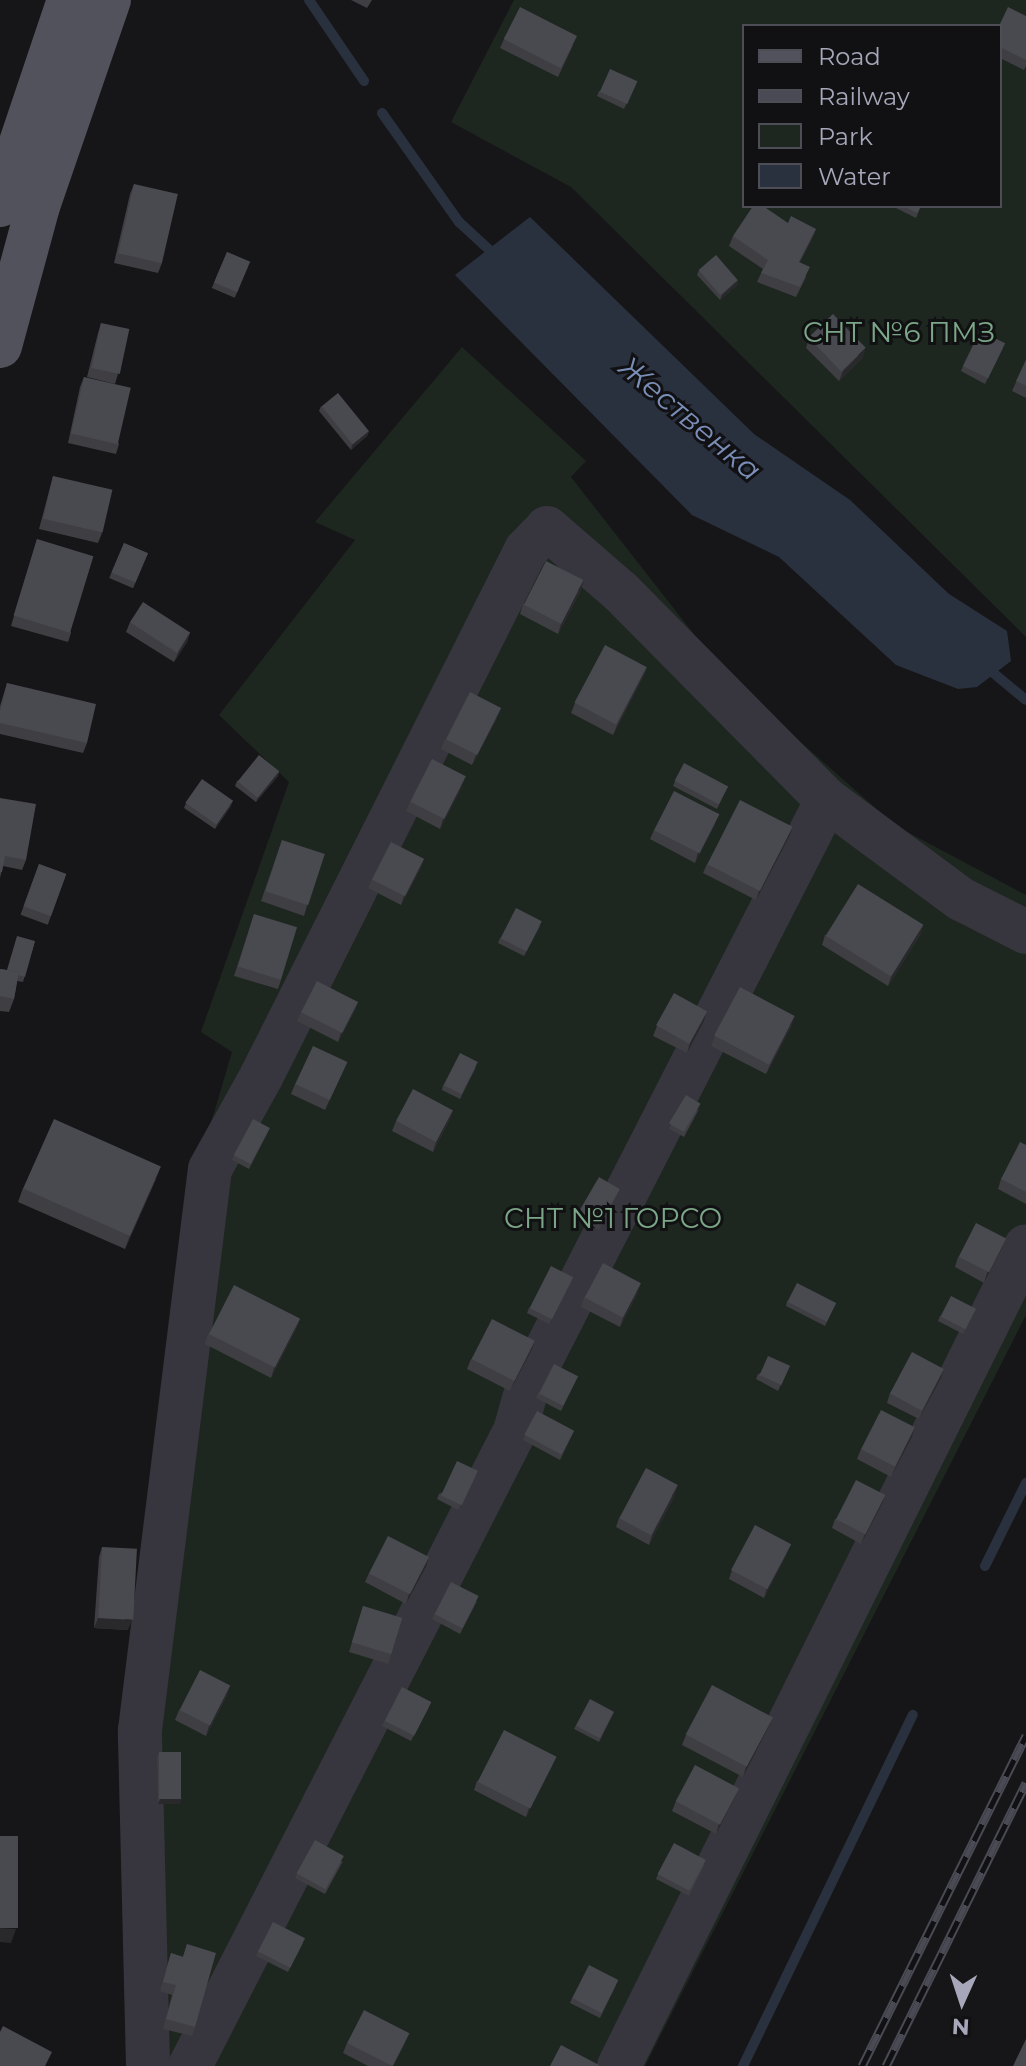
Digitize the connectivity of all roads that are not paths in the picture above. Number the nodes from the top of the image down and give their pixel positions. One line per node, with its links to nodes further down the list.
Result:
1 (69, 0): 3 (main road)
2 (109, 0): 4 (main road)
3 (0, 205)
4 (0, 346)
5 (827, 800): 6 (lane); 8 (lane); 8 (lane)
6 (1026, 932)
7 (1026, 1246): 9 (lane)
8 (170, 2063)
9 (619, 2066)

